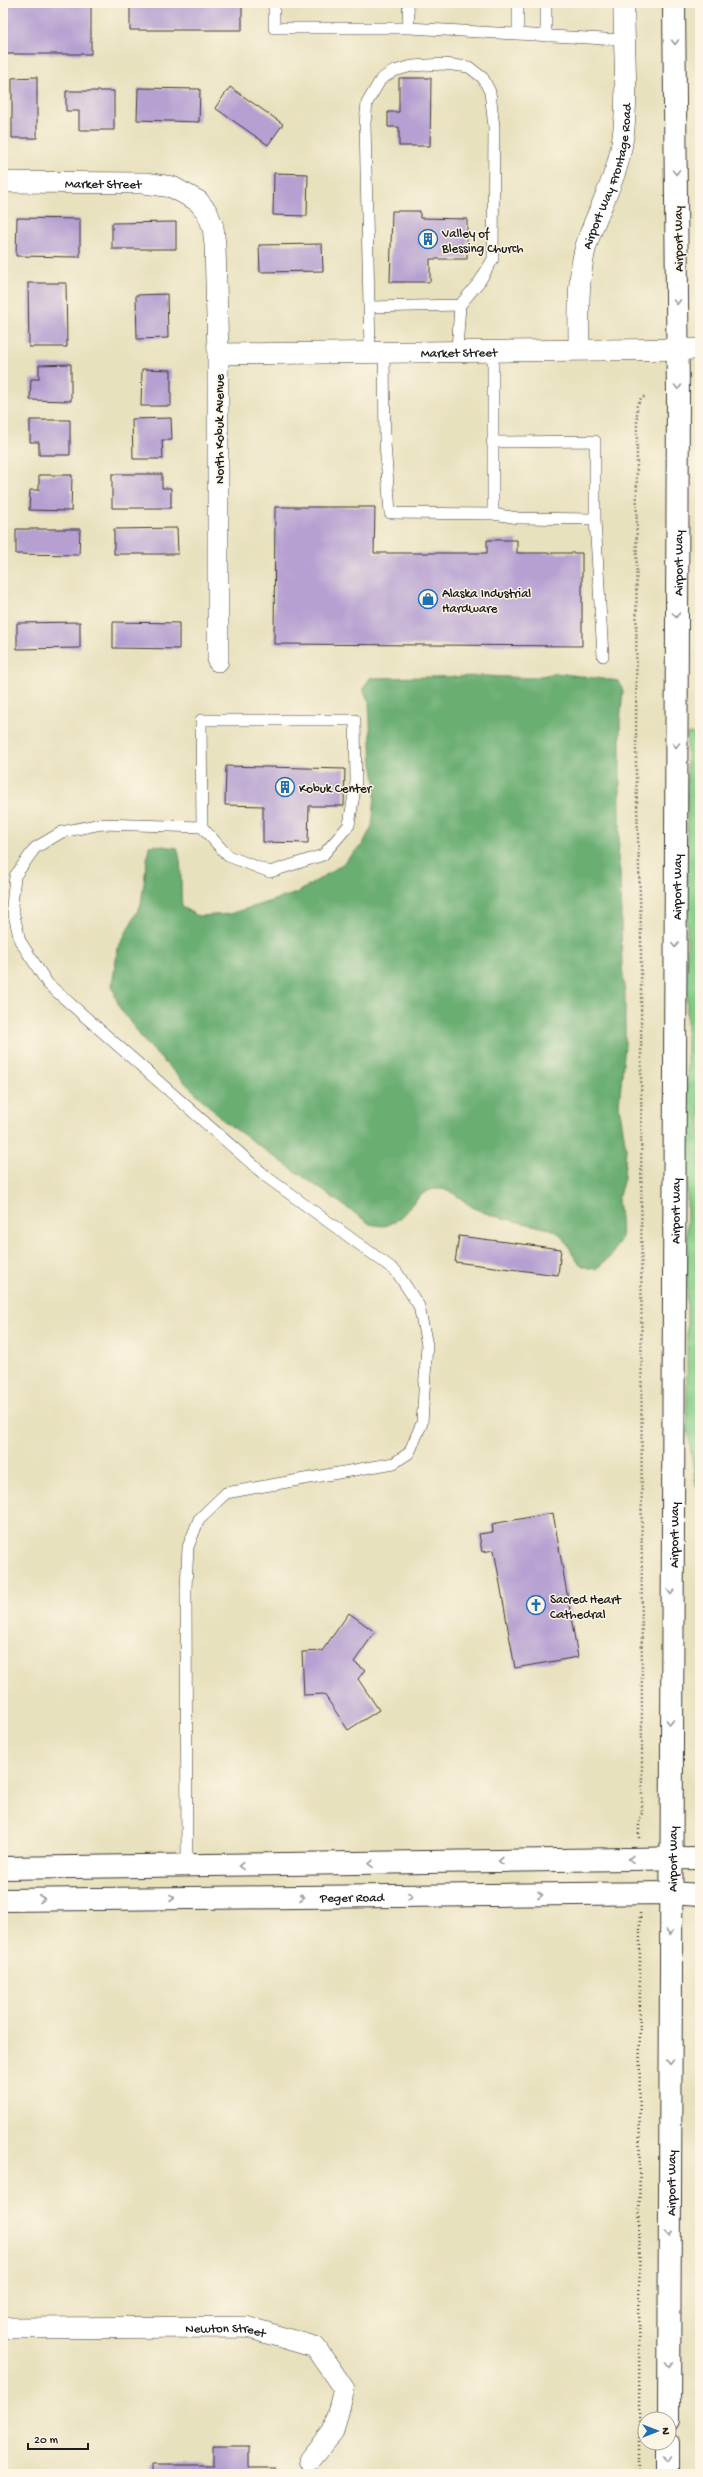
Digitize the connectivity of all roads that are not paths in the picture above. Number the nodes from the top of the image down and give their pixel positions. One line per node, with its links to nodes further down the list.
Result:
1 (274, 3): 7 (lane)
2 (408, 3): 7 (lane)
3 (518, 3): 8 (lane)
4 (546, 3): 9 (lane)
5 (624, 3): 10 (street, Airport Way Frontage Road)
6 (674, 3): 15 (main road, Airport Way, one-way to 15)
7 (409, 28): 8 (lane)
8 (518, 34): 9 (lane)
9 (546, 36): 10 (lane)
10 (623, 40): 16 (street, Airport Way Frontage Road)
11 (3, 182): 12 (street, Market Street)
12 (198, 201): 21 (street, North Kobuk Avenue)
13 (460, 305): 14 (lane); 14 (lane); 18 (lane)
14 (370, 307): 20 (lane)
15 (678, 348): 16 (street, Market Street); 17 (street, Market Street); 28 (main road, Airport Way, one-way to 28)
16 (579, 349): 19 (street, Market Street)
17 (700, 349)
18 (457, 350): 19 (street, Market Street); 20 (street, Market Street)
19 (493, 350): 22 (lane)
20 (377, 351): 21 (street, Market Street); 23 (lane)
21 (218, 354): 26 (street, North Kobuk Avenue)
22 (492, 442): 23 (lane); 24 (lane)
23 (493, 514): 24 (lane)
24 (595, 519): 25 (lane)
25 (604, 656)
26 (218, 661)
27 (202, 827): 27 (lane); 30 (lane)
28 (670, 1858): 29 (main road); 30 (main road, one-way to 30); 32 (main road, Airport Way)
29 (700, 1858)
30 (187, 1867): 31 (main road)
31 (3, 1868)
32 (670, 1893): 33 (main road, Peger Road); 34 (main road, Peger Road, one-way to 32); 36 (main road, Airport Way, one-way to 36)
33 (700, 1895)
34 (3, 1900)
35 (3, 2328): 38 (street, Newton Street)
36 (668, 2411)
37 (668, 2451): 39 (main road, one-way to 39)
38 (310, 2460)
39 (668, 2474)

